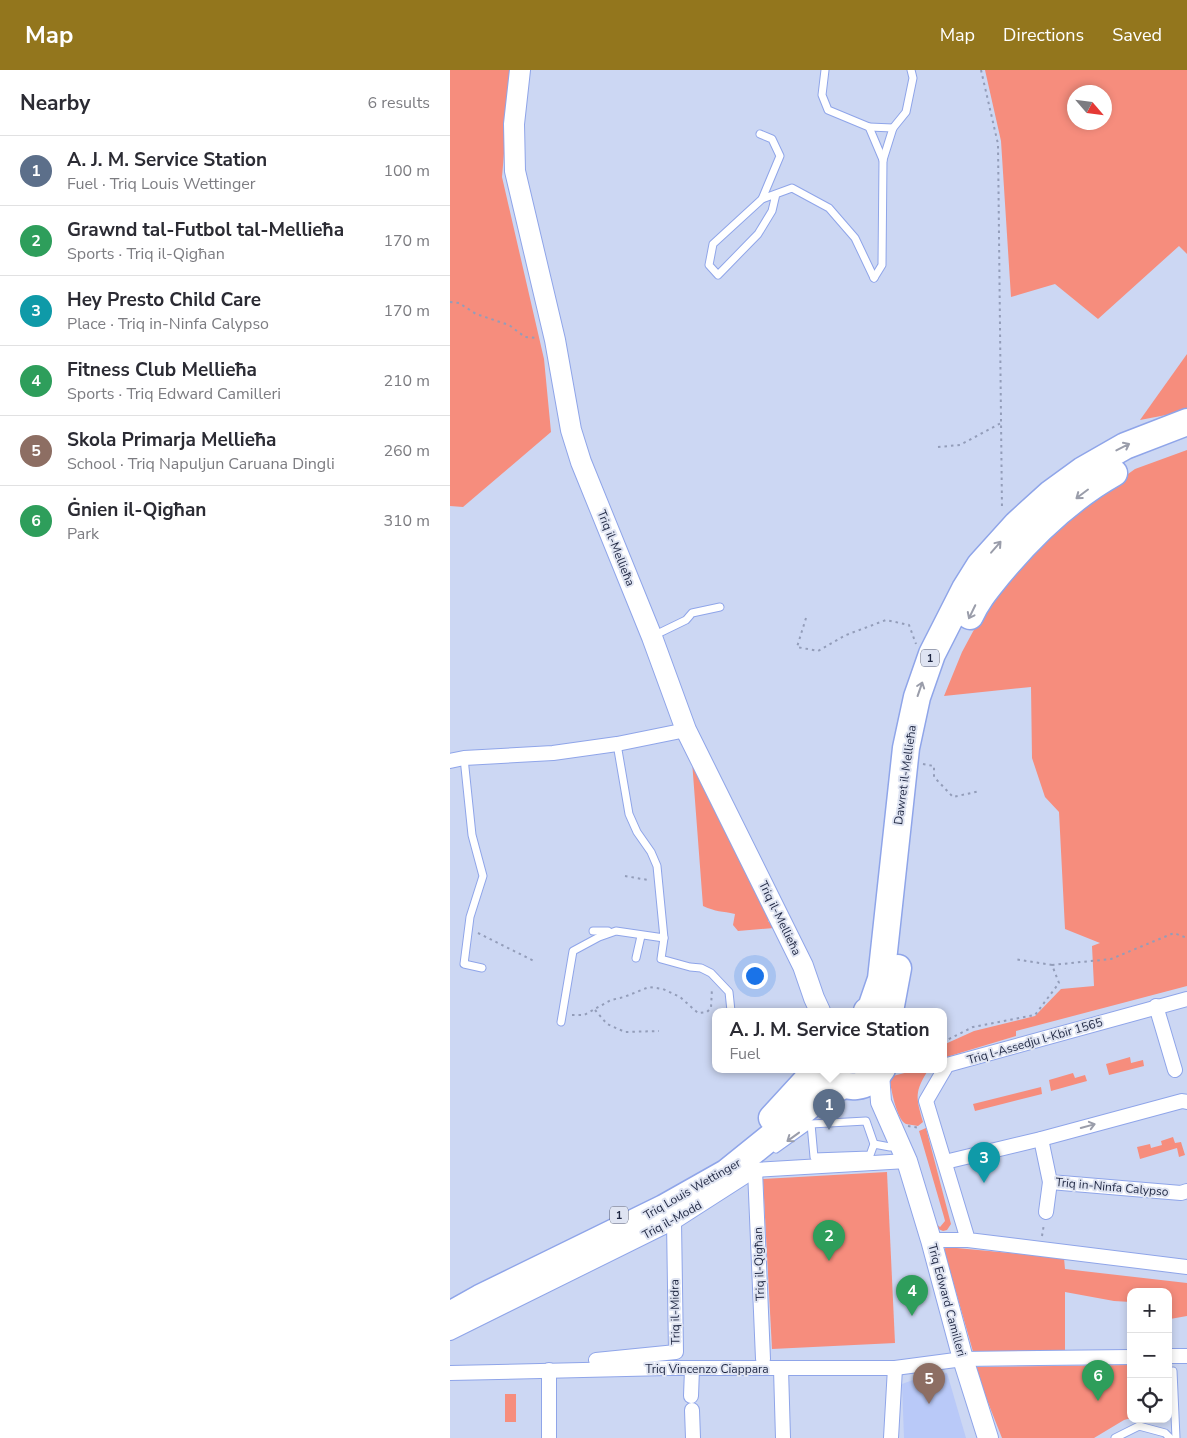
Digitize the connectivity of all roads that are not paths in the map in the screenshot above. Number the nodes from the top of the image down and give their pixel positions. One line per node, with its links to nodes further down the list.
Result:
1 (520, 70): 13 (main road, Triq il-Mellieħa)
2 (825, 70): 4 (lane)
3 (911, 70): 5 (lane)
4 (870, 127): 5 (lane); 7 (lane)
5 (893, 128): 7 (lane)
6 (760, 134): 9 (lane)
7 (883, 160): 8 (lane)
8 (776, 194): 9 (lane); 9 (lane)
9 (762, 199)
10 (1187, 422): 28 (highway, Dawret il-Mellieħa / 1, one-way to 10)
11 (1187, 439): 29 (highway, Dawret il-Mellieħa / 1, one-way to 29)
12 (720, 607): 13 (lane)
13 (652, 637): 14 (main road, Triq il-Mellieħa)
14 (686, 730): 15 (street); 26 (main road, Triq il-Mellieħa)
15 (617, 744): 16 (street); 21 (lane)
16 (464, 758): 17 (street); 23 (lane)
17 (450, 761)
18 (593, 931): 19 (lane)
19 (616, 931): 20 (lane); 30 (lane)
20 (641, 936): 21 (lane); 22 (lane)
21 (664, 938): 27 (lane)
22 (636, 958)
23 (482, 968)
24 (1187, 999): 25 (street, Triq l-Assedju l-Kbir 1565)
25 (1156, 1006): 31 (street, Triq l-Assedju l-Kbir 1565); 32 (street)
26 (816, 1007)
27 (732, 1008)
28 (871, 1008)
29 (891, 1008)
30 (561, 1019)
31 (947, 1065)
32 (1175, 1070)
33 (813, 1073): 52 (highway, Triq Louis Wettinger / 1)
34 (878, 1073): 37 (highway, Triq Louis Wettinger)
35 (880, 1073): 42 (main road, Triq Edward Camilleri)
36 (942, 1073): 43 (street, Triq l-Assedju l-Kbir 1565)
37 (839, 1080): 41 (main road); 44 (highway, Triq Louis Wettinger / 1)
38 (1187, 1102): 40 (street, one-way to 38)
39 (811, 1124): 41 (lane); 41 (lane); 44 (lane, one-way to 44)
40 (1041, 1138): 43 (street); 45 (street, Triq in-Ninfa Calypso)
41 (882, 1146): 42 (main road)
42 (907, 1161): 44 (street, Triq il-Modd); 49 (main road, Triq Edward Camilleri)
43 (945, 1162): 50 (street, Triq l-Assedju l-Kbir 1565)
44 (752, 1163): 48 (street, Triq il-Modd); 53 (highway, Triq Louis Wettinger / 1); 58 (street, Triq il-Qigħan)
45 (1050, 1182): 46 (street, Triq in-Ninfa Calypso); 47 (street)
46 (1187, 1191)
47 (1046, 1212)
48 (674, 1222): 54 (street, Triq il-Modd); 60 (street, Triq il-Midra)
49 (932, 1240): 50 (street); 59 (main road, Triq Edward Camilleri)
50 (968, 1240): 51 (street)
51 (1187, 1268)
52 (450, 1300)
53 (450, 1315)
54 (450, 1333)
55 (1172, 1356): 56 (street)
56 (1187, 1356)
57 (1127, 1357): 59 (street, Triq Vincenzo Ciappara)
58 (763, 1358)
59 (963, 1359): 61 (street, Triq Vincenzo Ciappara); 71 (main road, Triq Edward Camilleri)
60 (596, 1360)
61 (895, 1368): 63 (street, Triq Vincenzo Ciappara); 70 (street)
62 (692, 1369): 63 (street, Triq Vincenzo Ciappara); 64 (street, Triq Vincenzo Ciappara); 68 (street)
63 (781, 1369): 69 (street)
64 (549, 1370): 66 (street, Triq Vincenzo Ciappara); 67 (street)
65 (1173, 1370): 74 (lane)
66 (450, 1373)
67 (549, 1438)
68 (692, 1438)
69 (783, 1438)
70 (891, 1438)
71 (988, 1438)
72 (1115, 1438): 73 (lane)
73 (1170, 1438)
74 (1176, 1438)

